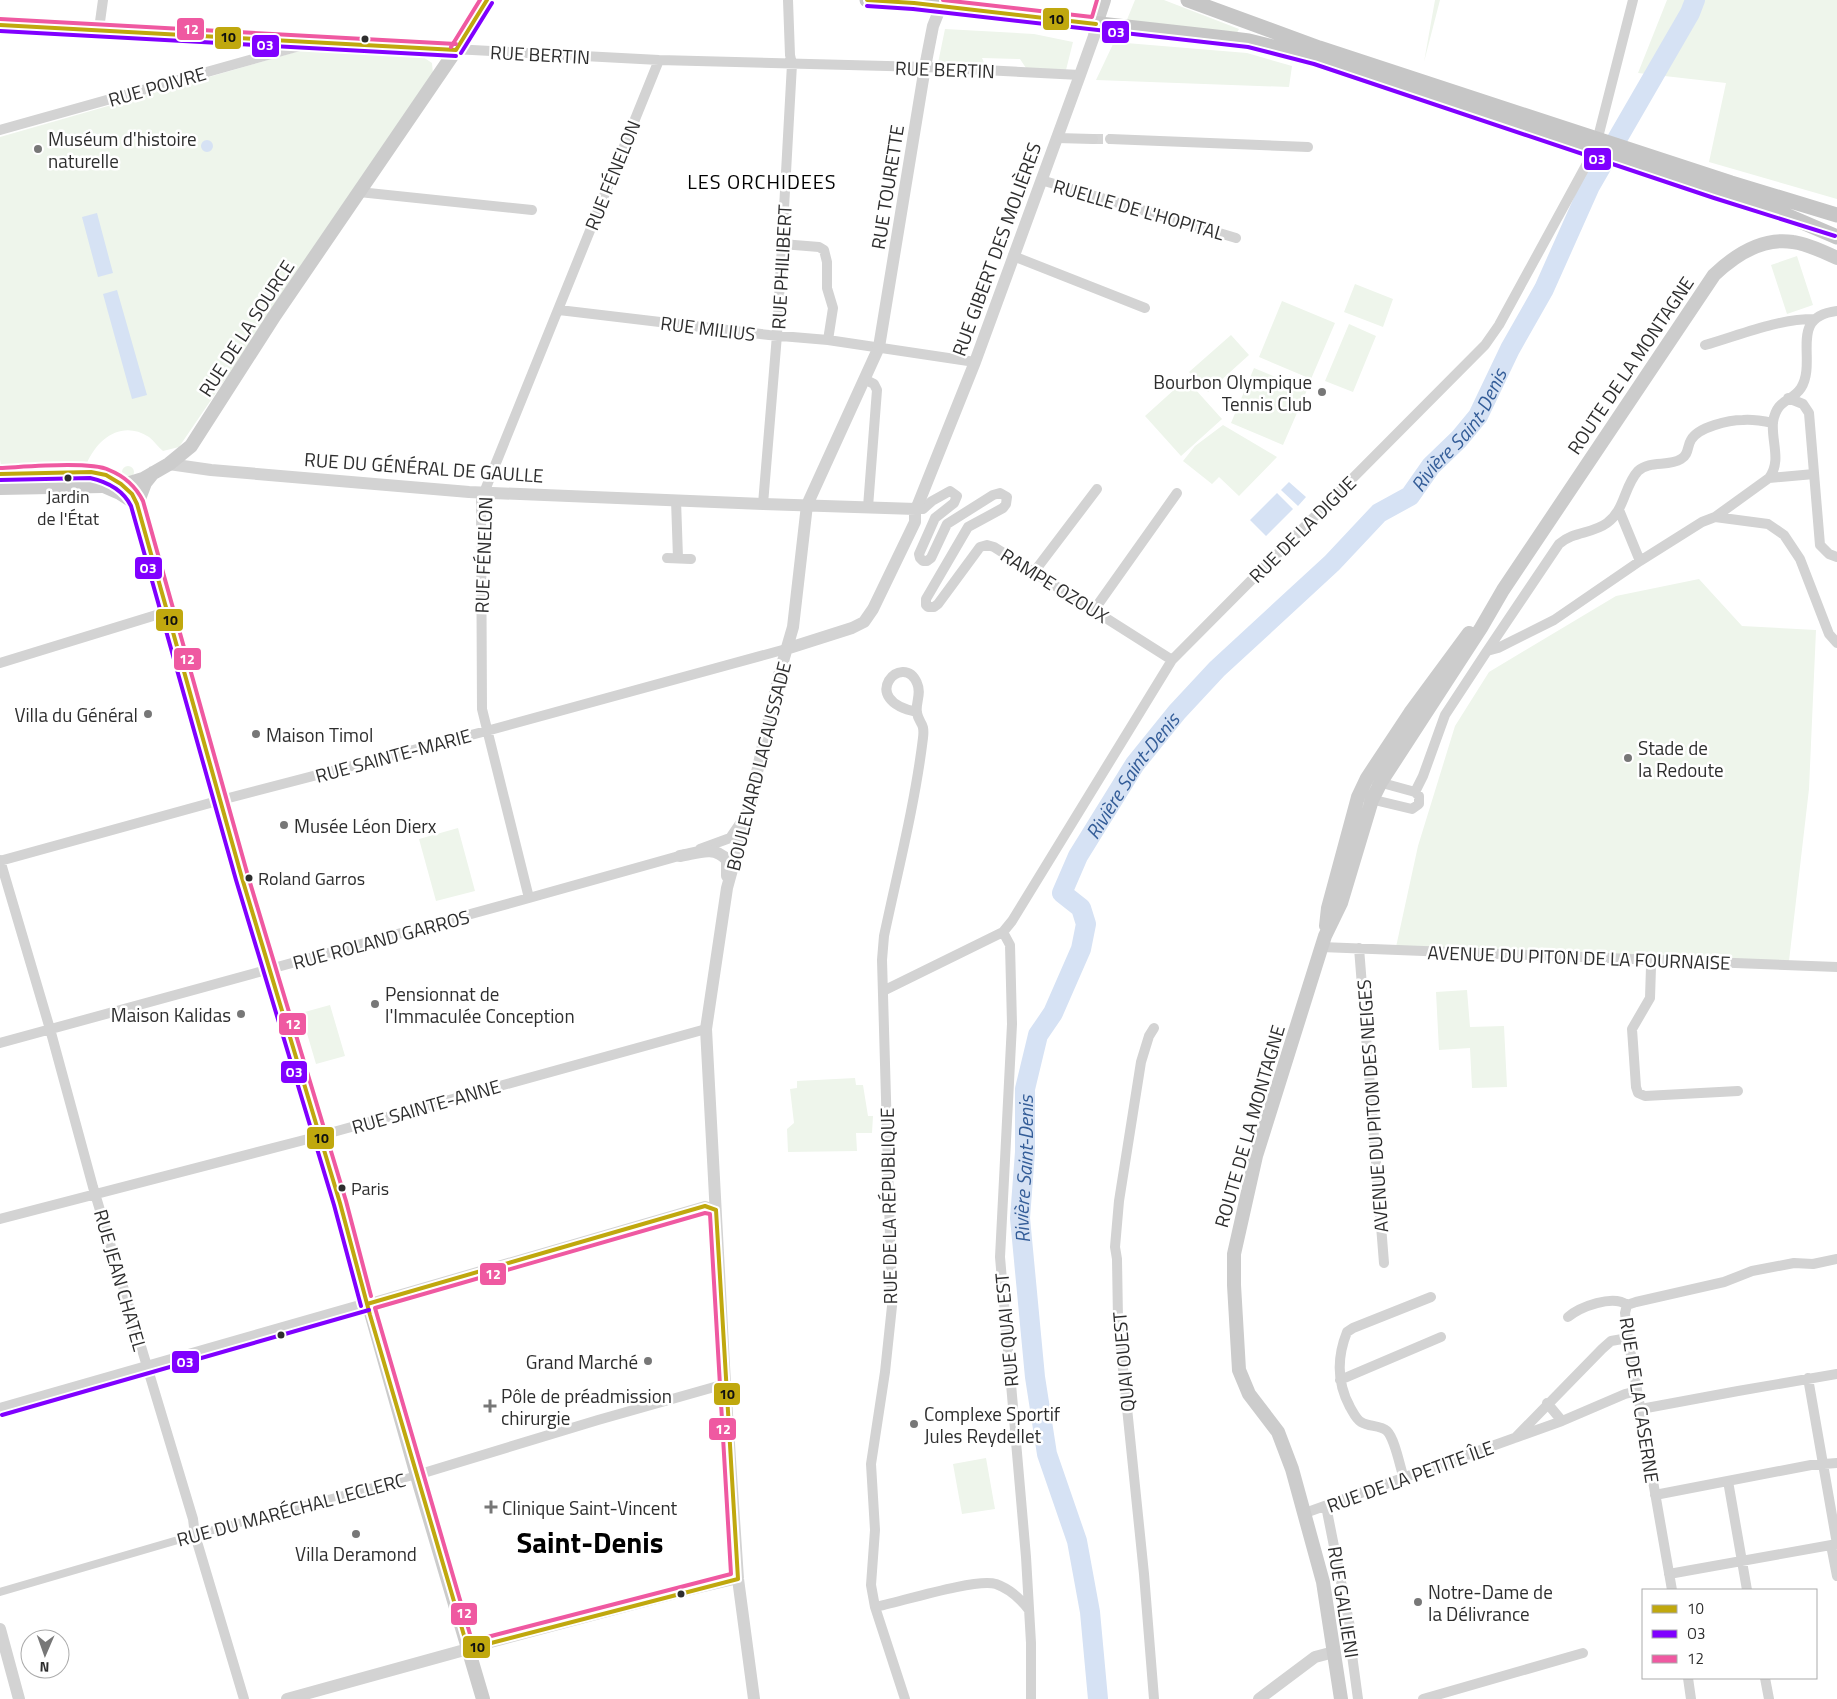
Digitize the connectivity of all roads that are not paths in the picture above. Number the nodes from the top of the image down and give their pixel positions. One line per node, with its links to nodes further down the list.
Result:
1 (103, 0): 11 (street)
2 (487, 0): 13 (main road, RUE DE LA SOURCE)
3 (788, 0): 16 (street, RUE PHILIBERT)
4 (867, 0): 8 (main road)
5 (1104, 0): 9 (main road, RUE GIBERT DES MOLIÈRES)
6 (1188, 0): 14 (main road)
7 (1633, 0): 77 (street, RUE DE LA DIGUE)
8 (941, 3): 9 (main road); 17 (street, RUE TOURETTE)
9 (1096, 24): 14 (main road); 18 (street, RUE GIBERT DES MOLIÈRES)
10 (0, 25): 11 (street, RUE BERTIN)
11 (99, 30): 12 (street, RUE BERTIN)
12 (315, 42): 13 (street, RUE BERTIN); 19 (street, RUE POIVRE)
13 (456, 50): 15 (street, RUE BERTIN); 25 (main road, RUE DE LA SOURCE)
14 (1318, 53): 26 (main road)
15 (659, 60): 16 (street, RUE BERTIN); 37 (street, RUE FÉNELON)
16 (792, 64): 17 (street, RUE BERTIN); 33 (street, RUE PHILIBERT)
17 (926, 67): 18 (street, RUE BERTIN); 43 (street, RUE TOURETTE)
18 (1080, 76): 20 (street, RUE GIBERT DES MOLIÈRES)
19 (0, 130)
20 (1057, 138): 21 (street); 24 (street, RUE GIBERT DES MOLIÈRES)
21 (1093, 139)
22 (1110, 139): 23 (street)
23 (1308, 147)
24 (1042, 180): 32 (street, RUELLE DE L'HOPITAL); 34 (street, RUE GIBERT DES MOLIÈRES)
25 (360, 192): 27 (street); 48 (main road, RUE DE LA SOURCE)
26 (1777, 204): 28 (main road); 29 (main road); 30 (main road); 31 (main road)
27 (532, 210)
28 (1837, 215)
29 (1837, 219)
30 (1837, 230)
31 (1837, 237)
32 (1236, 238)
33 (782, 244): 40 (street, RUE PHILIBERT); 41 (street)
34 (1013, 256): 36 (street); 44 (street, RUE GIBERT DES MOLIÈRES)
35 (1837, 258): 69 (main road, ROUTE DE LA MONTAGNE)
36 (1145, 308)
37 (559, 310): 40 (street, RUE MILIUS); 55 (street, RUE FÉNELON)
38 (1837, 311): 39 (street)
39 (1814, 319): 42 (street); 46 (street)
40 (777, 335): 41 (street, RUE MILIUS); 59 (street, RUE PHILIBERT)
41 (828, 340): 43 (street, RUE MILIUS)
42 (1705, 345)
43 (879, 347): 44 (street, RUE MILIUS); 45 (street, RUE TOURETTE)
44 (975, 362): 62 (street, RUE GIBERT DES MOLIÈRES)
45 (864, 379): 60 (street, RUE TOURETTE); 61 (street)
46 (1788, 398): 47 (street); 50 (street)
47 (1773, 423): 51 (street); 63 (street)
48 (169, 464): 49 (main road, RUE DE LA SOURCE); 55 (street, RUE DU GÉNÉRAL DE GAULLE)
49 (153, 473): 52 (main road); 58 (main road)
50 (1814, 474): 51 (street); 65 (street)
51 (1770, 478): 64 (street)
52 (102, 486): 53 (main road); 58 (main road)
53 (0, 488)
54 (1097, 489): 68 (street)
55 (483, 492): 57 (street, RUE DU GÉNÉRAL DE GAULLE); 80 (street, RUE FÉNELON)
56 (1177, 493): 70 (street)
57 (676, 500): 59 (street, RUE DU GÉNÉRAL DE GAULLE); 66 (street)
58 (136, 504): 71 (main road)
59 (764, 504): 60 (street, RUE DU GÉNÉRAL DE GAULLE)
60 (807, 505): 61 (street, RUE DU GÉNÉRAL DE GAULLE); 72 (street, RUE TOURETTE)
61 (868, 507): 62 (street, RUE DU GÉNÉRAL DE GAULLE)
62 (916, 509): 68 (street, RAMPE OZOUX); 74 (street, BOULEVARD LACAUSSADE)
63 (1619, 510): 67 (street); 76 (street)
64 (1715, 517): 67 (street); 73 (street)
65 (1837, 556)
66 (691, 558)
67 (1640, 561): 76 (street)
68 (1034, 572): 70 (street, RAMPE OZOUX)
69 (1503, 590): 81 (main road, ROUTE DE LA MONTAGNE); 82 (main road, ROUTE DE LA MONTAGNE)
70 (1094, 610): 77 (street, RAMPE OZOUX)
71 (166, 612): 78 (street); 85 (main road)
72 (793, 627): 74 (street); 75 (street, RUE TOURETTE)
73 (1837, 643)
74 (800, 645): 75 (street, BOULEVARD LACAUSSADE)
75 (786, 649): 80 (street, RUE SAINTE-MARIE); 87 (street, BOULEVARD LACAUSSADE)
76 (1487, 651): 83 (street)
77 (1172, 660): 92 (street, RUE DE LA DIGUE)
78 (0, 663)
79 (917, 712): 98 (street, RUE DE LA RÉPUBLIQUE)
80 (487, 730): 85 (street, RUE SAINTE-MARIE); 91 (street, RUE FÉNELON)
81 (1366, 778): 82 (street); 84 (main road, ROUTE DE LA MONTAGNE)
82 (1382, 782): 83 (street); 86 (main road, ROUTE DE LA MONTAGNE)
83 (1415, 792): 86 (street)
84 (1358, 797): 86 (street); 93 (main road, ROUTE DE LA MONTAGNE)
85 (221, 800): 89 (street, RUE SAINTE-MARIE); 97 (main road)
86 (1372, 800): 93 (main road, ROUTE DE LA MONTAGNE)
87 (748, 812): 88 (street, RUE ROLAND GARROS); 90 (street, BOULEVARD LACAUSSADE)
88 (680, 856): 90 (street); 91 (street, RUE ROLAND GARROS)
89 (0, 860): 100 (street, RUE JEAN CHATEL)
90 (728, 888): 101 (street, BOULEVARD LACAUSSADE)
91 (529, 898): 97 (street, RUE ROLAND GARROS)
92 (1003, 932): 98 (street, RUE DE LA DIGUE); 145 (street, RUE QUAI EST)
93 (1323, 942): 94 (street, AVENUE DU PITON DE LA FOURNAISE); 134 (main road, ROUTE DE LA MONTAGNE)
94 (1359, 948): 95 (street, AVENUE DU PITON DE LA FOURNAISE); 109 (street, AVENUE DU PITON DES NEIGES)
95 (1654, 960): 96 (street, AVENUE DU PITON DE LA FOURNAISE); 103 (street)
96 (1837, 967)
97 (270, 970): 100 (street, RUE ROLAND GARROS); 104 (main road)
98 (883, 991): 144 (street, RUE DE LA RÉPUBLIQUE)
99 (1154, 1028): 159 (street, QUAI OUEST)
100 (50, 1029): 102 (street, RUE ROLAND GARROS); 105 (street, RUE JEAN CHATEL)
101 (706, 1029): 104 (street, RUE SAINTE-ANNE); 106 (street, BOULEVARD LACAUSSADE)
102 (0, 1042)
103 (1738, 1091)
104 (319, 1136): 105 (street, RUE SAINTE-ANNE); 111 (main road)
105 (96, 1194): 107 (street, RUE SAINTE-ANNE); 116 (street, RUE JEAN CHATEL)
106 (716, 1210): 111 (street); 120 (street, BOULEVARD LACAUSSADE)
107 (0, 1219)
108 (1837, 1259): 112 (street, RUE DE LA CASERNE)
109 (1384, 1263)
110 (1431, 1297): 119 (street)
111 (367, 1304): 116 (street); 129 (main road)
112 (1626, 1305): 113 (street); 115 (street, RUE DE LA CASERNE)
113 (1568, 1317)
114 (1441, 1337): 119 (street)
115 (1628, 1338): 121 (street, RUE DE LA CASERNE); 122 (street, RUE DE LA PETITE ÎLE)
116 (147, 1367): 123 (street); 135 (street, RUE JEAN CHATEL)
117 (1837, 1374): 118 (street)
118 (1808, 1378): 124 (street); 128 (street)
119 (1340, 1380): 130 (street)
120 (725, 1384): 129 (street, RUE DU MARÉCHAL LECLERC); 140 (street, BOULEVARD LACAUSSADE)
121 (1637, 1391): 124 (street, RUE DE LA CASERNE); 125 (street, RUE DE LA PETITE ÎLE)
122 (1547, 1403): 125 (street); 126 (street, RUE DE LA PETITE ÎLE)
123 (0, 1409)
124 (1641, 1410): 132 (street, RUE DE LA CASERNE)
125 (1562, 1421): 126 (street, RUE DE LA PETITE ÎLE)
126 (1514, 1439): 130 (street, RUE DE LA PETITE ÎLE)
127 (1837, 1463): 128 (street)
128 (1824, 1464): 131 (street); 136 (street)
129 (417, 1475): 135 (street, RUE DU MARÉCHAL LECLERC); 147 (main road)
130 (1404, 1479): 133 (street, RUE DE LA PETITE ÎLE)
131 (1728, 1482): 132 (street); 137 (street)
132 (1655, 1495): 138 (street, RUE DE LA CASERNE)
133 (1326, 1506): 134 (street, RUE DE LA PETITE ÎLE); 162 (street, RUE GALLIENI)
134 (1305, 1513): 148 (main road, ROUTE DE LA MONTAGNE)
135 (195, 1535): 143 (street, RUE DU MARÉCHAL LECLERC); 153 (street, RUE JEAN CHATEL)
136 (1835, 1545): 137 (street); 139 (street)
137 (1742, 1561): 138 (street); 142 (street)
138 (1669, 1574): 141 (street, RUE DE LA CASERNE)
139 (1837, 1576)
140 (738, 1578): 147 (street); 156 (street, BOULEVARD LACAUSSADE)
141 (1672, 1589)
142 (1747, 1589)
143 (0, 1592)
144 (875, 1607): 145 (street); 157 (street, RUE DE LA RÉPUBLIQUE)
145 (1029, 1610): 158 (street, RUE QUAI EST)
146 (0, 1629): 152 (street)
147 (468, 1649): 154 (street); 155 (main road)
148 (1334, 1652): 160 (street); 161 (main road, ROUTE DE LA MONTAGNE)
149 (1584, 1653): 163 (street)
150 (1688, 1679): 164 (street)
151 (1765, 1679): 165 (street)
152 (18, 1699)
153 (244, 1699)
154 (287, 1699)
155 (483, 1699)
156 (754, 1699)
157 (905, 1699)
158 (1031, 1699)
159 (1154, 1699)
160 (1259, 1699)
161 (1341, 1699)
162 (1358, 1699)
163 (1423, 1699)
164 (1692, 1699)
165 (1769, 1699)

